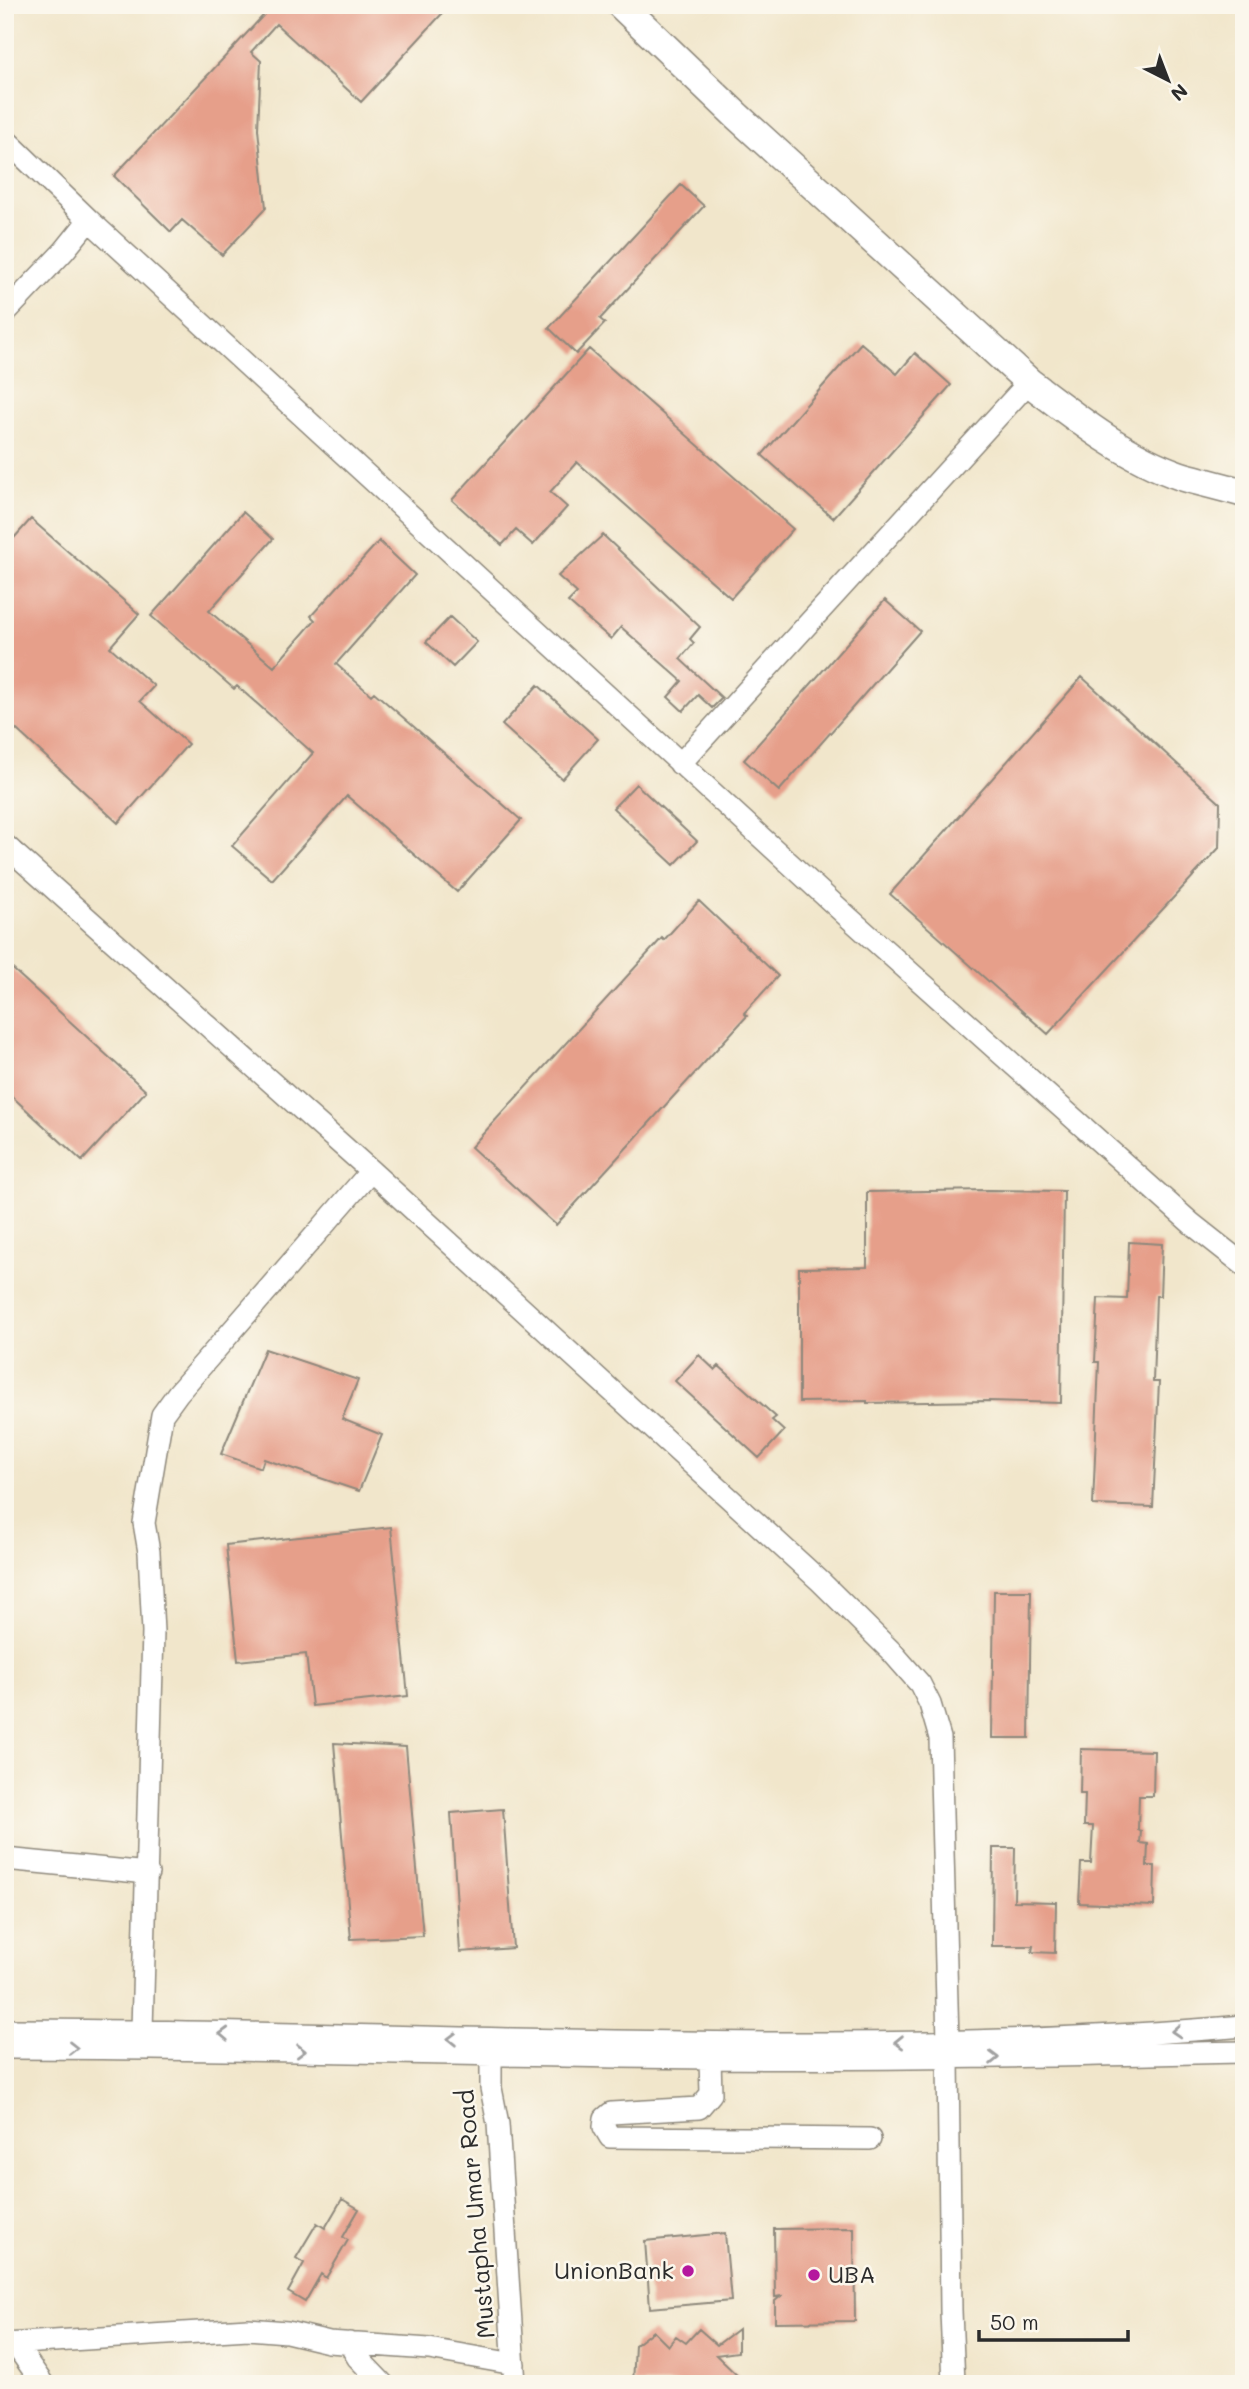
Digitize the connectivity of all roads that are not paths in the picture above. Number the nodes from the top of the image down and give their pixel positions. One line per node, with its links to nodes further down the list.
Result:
1 (621, 5): 5 (main road)
2 (5, 139): 3 (street)
3 (89, 220): 4 (street); 7 (street)
4 (5, 313)
5 (1029, 382): 6 (main road); 7 (street)
6 (1244, 493)
7 (680, 764): 10 (street)
8 (5, 845): 9 (street)
9 (372, 1171): 12 (street); 18 (street)
10 (1244, 1265)
11 (5, 1859): 12 (street)
12 (148, 1873): 15 (street)
13 (1244, 2026): 18 (street, one-way to 18)
14 (5, 2030): 15 (street)
15 (142, 2030): 16 (street, one-way to 15)
16 (491, 2047): 17 (street, one-way to 16); 18 (street, one-way to 16); 20 (street); 24 (street, Mustapha Umar Road)
17 (5, 2048)
18 (948, 2050): 19 (street, one-way to 19); 20 (street); 27 (street)
19 (1244, 2053)
20 (710, 2058): 21 (street)
21 (870, 2139)
22 (349, 2343): 23 (street); 24 (street); 26 (street)
23 (10, 2344): 25 (street)
24 (514, 2374)
25 (43, 2384)
26 (383, 2384)
27 (954, 2384)

